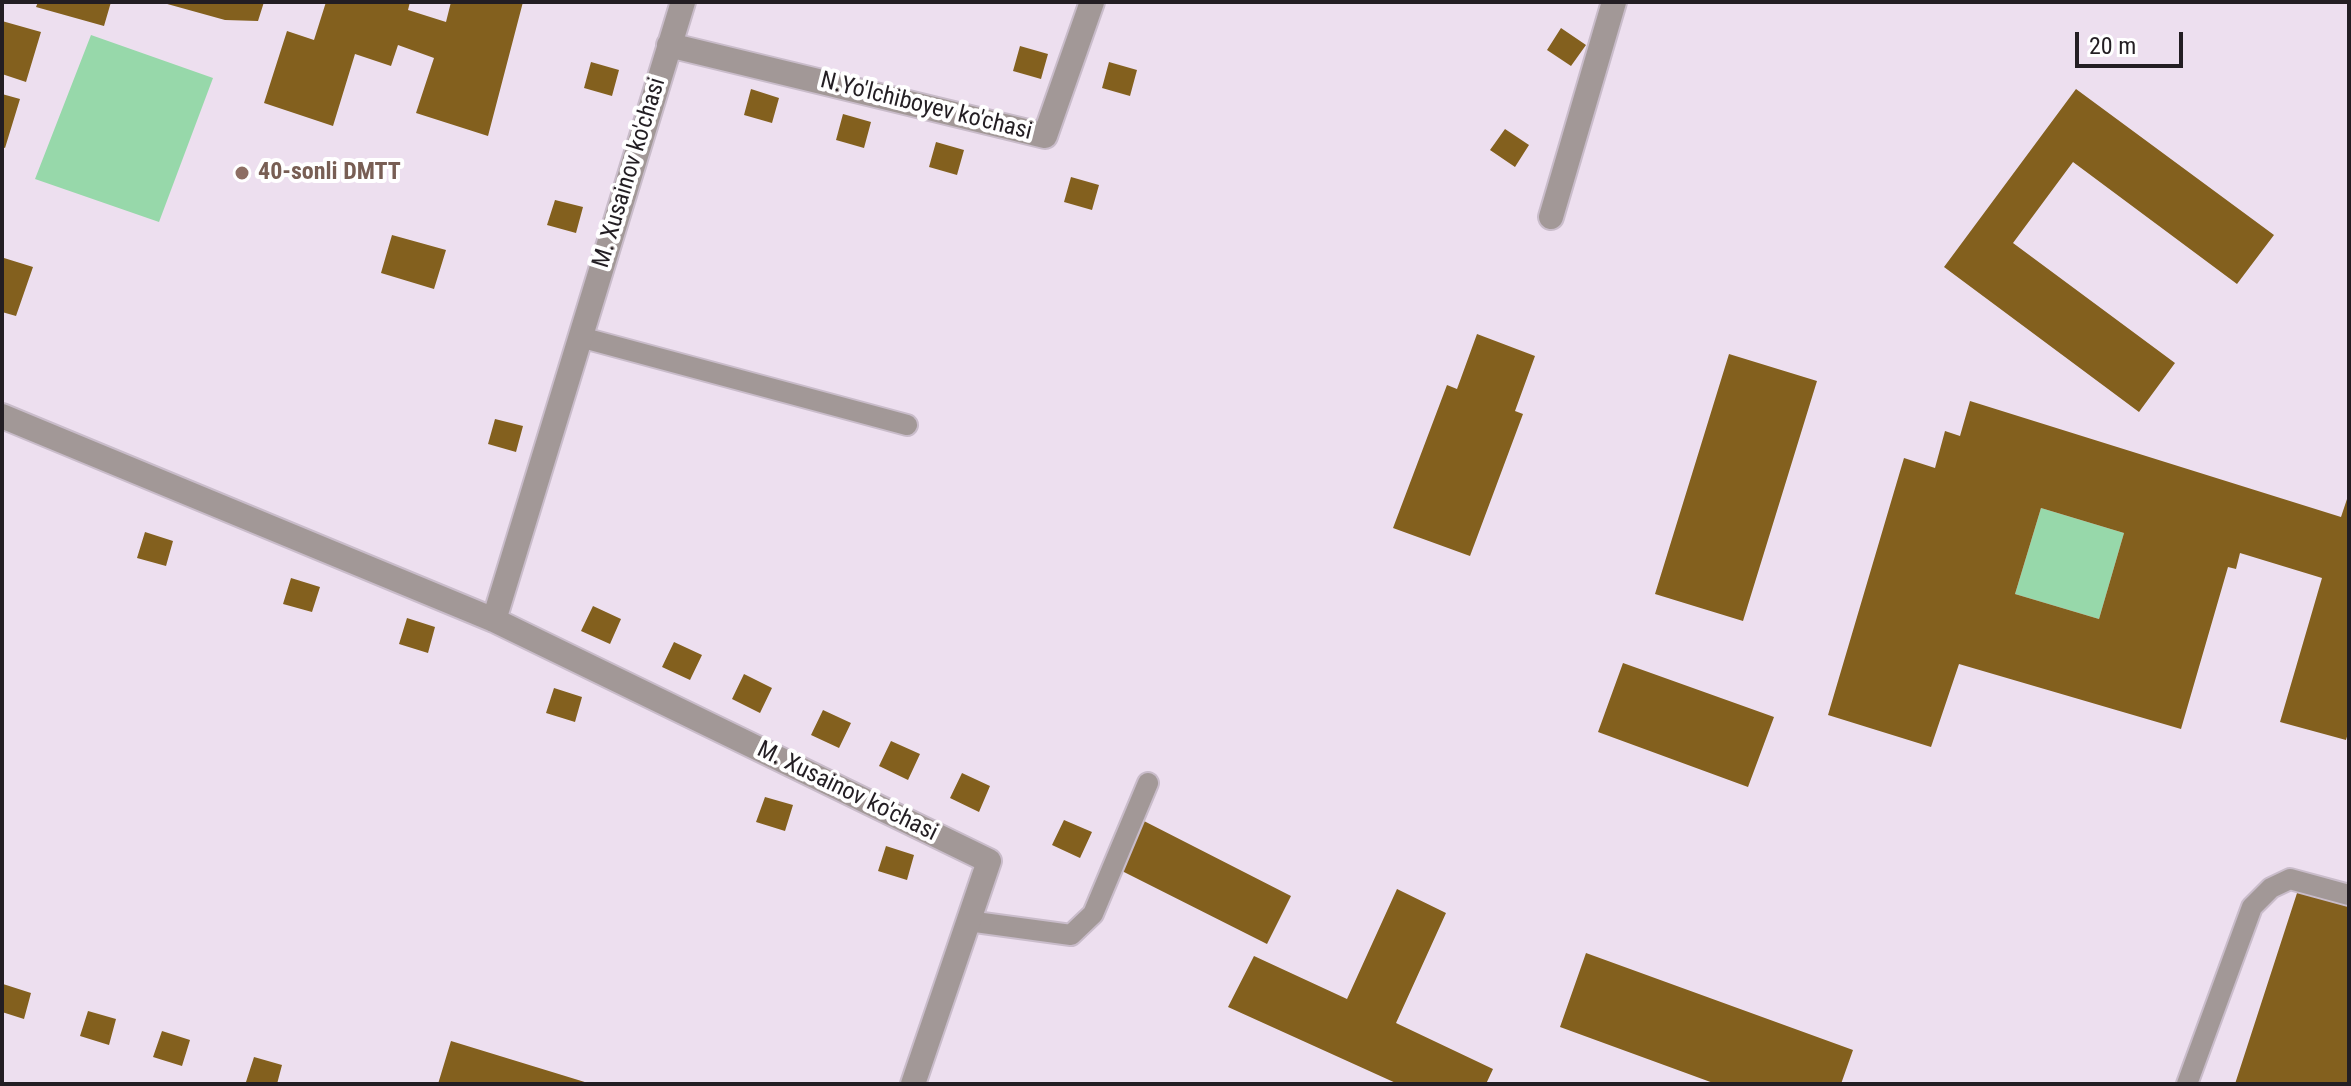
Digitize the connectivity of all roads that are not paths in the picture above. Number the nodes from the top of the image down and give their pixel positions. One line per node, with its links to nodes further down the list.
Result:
1 (683, 2): 4 (street, M. Xusainov ko'chasi)
2 (1092, 2): 4 (street, N.Yo'lchiboyev ko'chasi)
3 (1614, 2): 5 (street)
4 (669, 45): 6 (street, M. Xusainov ko'chasi)
5 (1551, 217)
6 (580, 337): 8 (lane); 9 (street, M. Xusainov ko'chasi)
7 (2, 416): 9 (street, M. Xusainov ko'chasi)
8 (907, 425)
9 (494, 620): 12 (street, M. Xusainov ko'chasi)
10 (1148, 783): 12 (lane)
11 (2349, 895): 14 (lane)
12 (968, 921): 13 (street, M. Xusainov ko'chasi)
13 (913, 1084)
14 (2187, 1084)

